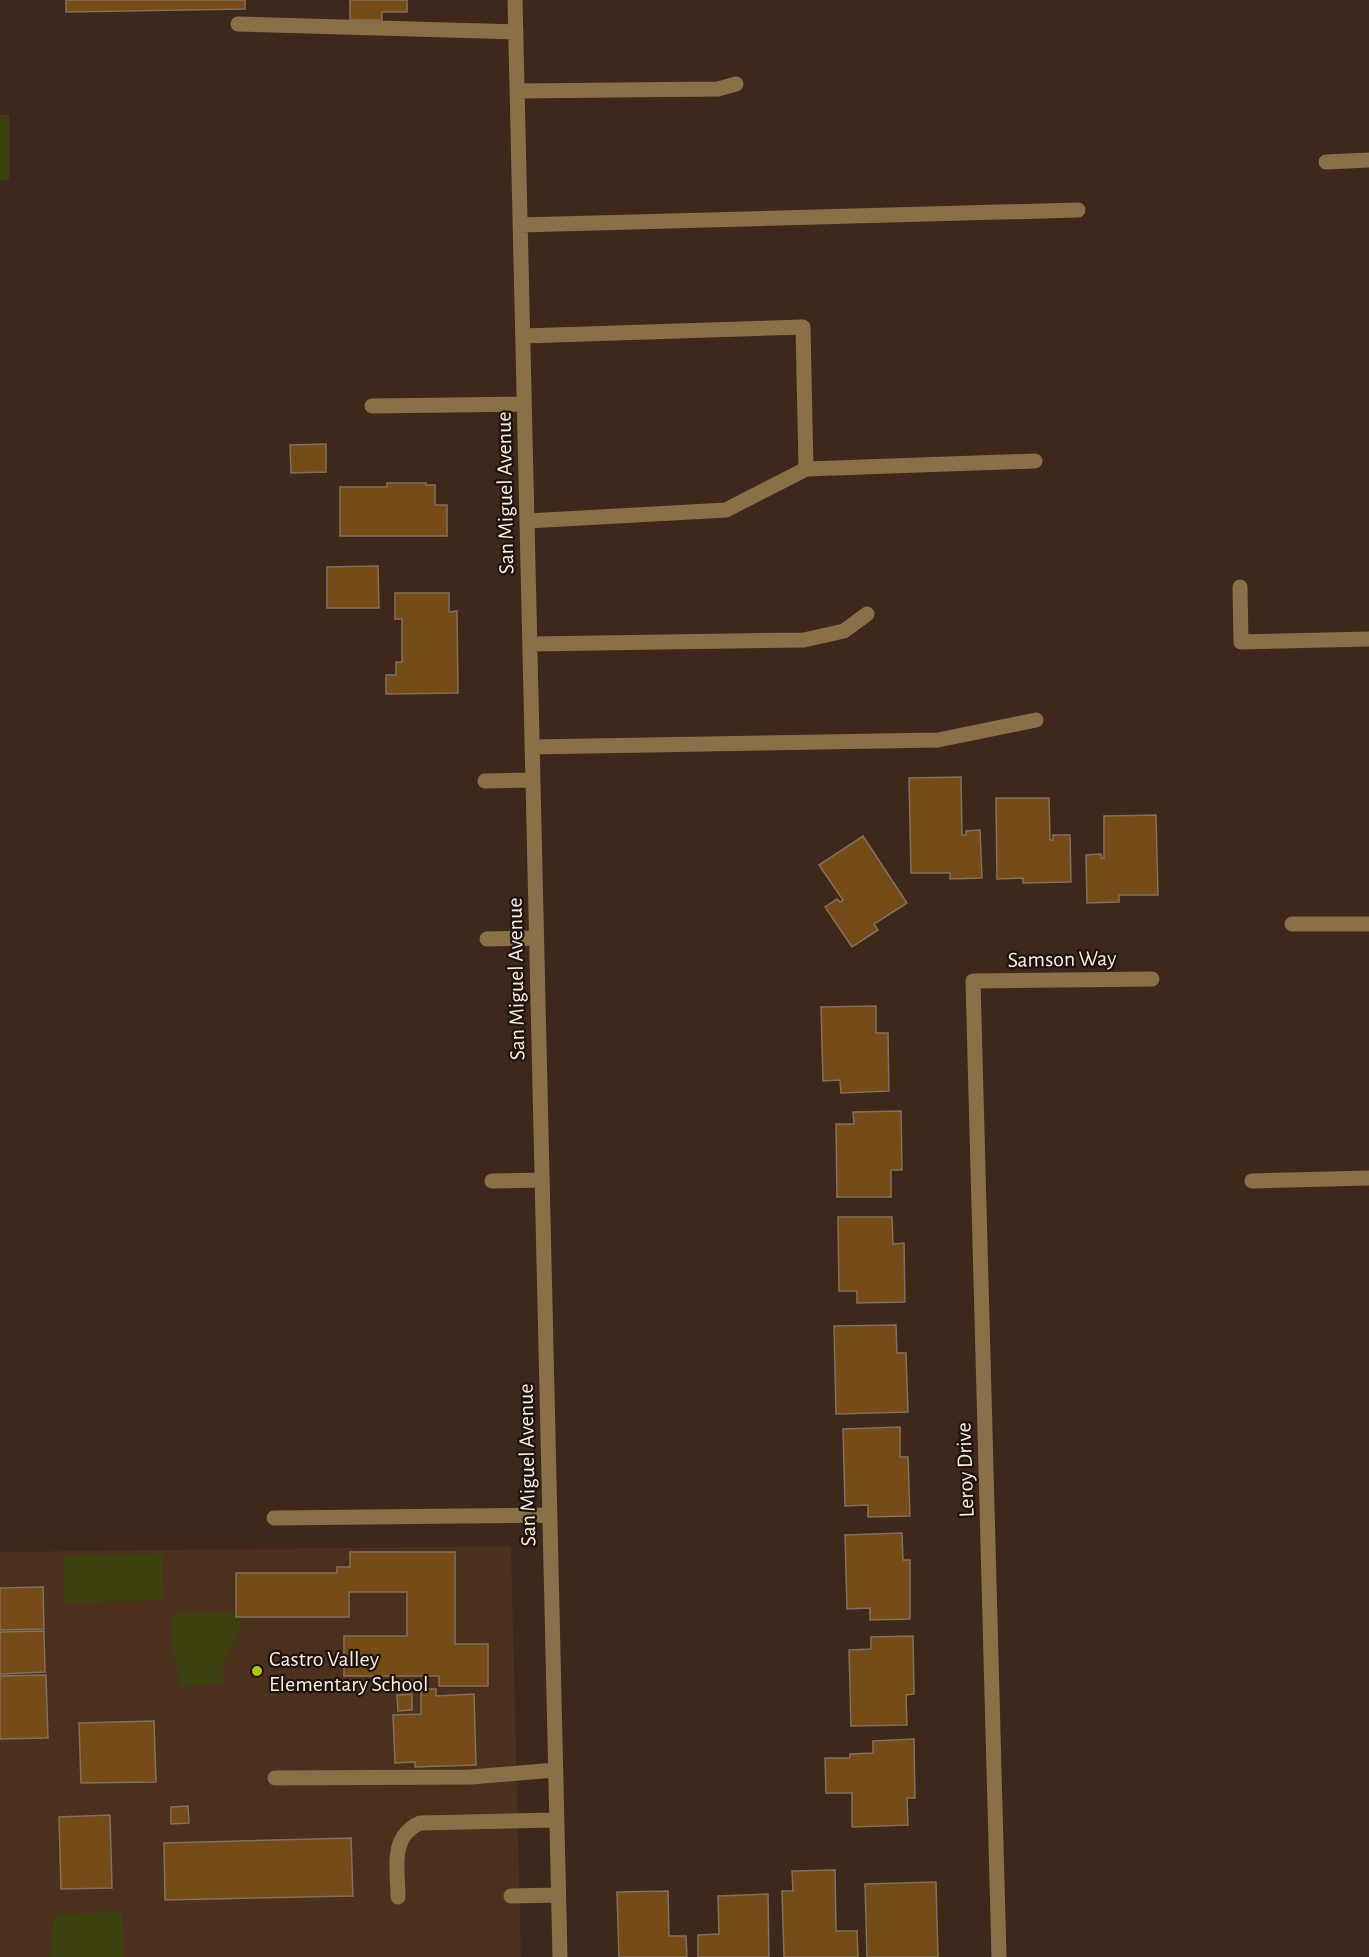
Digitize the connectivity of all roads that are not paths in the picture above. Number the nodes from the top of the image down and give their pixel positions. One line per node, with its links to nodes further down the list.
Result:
1 (515, 0): 3 (street, San Miguel Avenue)
2 (238, 24): 3 (street)
3 (516, 32): 5 (street, San Miguel Avenue)
4 (736, 84): 5 (street)
5 (517, 91): 9 (street, San Miguel Avenue)
6 (1369, 160): 7 (street)
7 (1326, 162)
8 (1078, 210): 9 (street)
9 (520, 225): 10 (street, San Miguel Avenue)
10 (523, 336): 11 (street, San Miguel Avenue); 14 (street)
11 (524, 404): 12 (street); 15 (street, San Miguel Avenue)
12 (372, 406)
13 (1035, 461): 14 (street)
14 (806, 469): 15 (street)
15 (527, 520): 19 (street, San Miguel Avenue)
16 (1240, 587): 18 (street)
17 (867, 614): 19 (street)
18 (1369, 639)
19 (530, 644): 21 (street, San Miguel Avenue)
20 (1036, 720): 21 (street)
21 (532, 747): 22 (street, San Miguel Avenue)
22 (533, 780): 23 (street); 26 (street, San Miguel Avenue)
23 (485, 781)
24 (1292, 924): 25 (street)
25 (1369, 924)
26 (536, 938): 27 (street); 31 (street, San Miguel Avenue)
27 (487, 939)
28 (1152, 979): 29 (street, Samson Way)
29 (973, 981): 43 (street, Leroy Drive)
30 (1369, 1178): 33 (street)
31 (542, 1180): 32 (street); 34 (street, San Miguel Avenue)
32 (492, 1181)
33 (1252, 1181)
34 (550, 1515): 35 (street); 36 (street, San Miguel Avenue)
35 (274, 1518)
36 (555, 1770): 37 (street); 38 (street, San Miguel Avenue)
37 (275, 1778)
38 (556, 1820): 39 (street, San Miguel Avenue); 41 (street)
39 (558, 1895): 40 (street); 42 (street, San Miguel Avenue)
40 (511, 1896)
41 (398, 1898)
42 (560, 1957)
43 (999, 1957)

